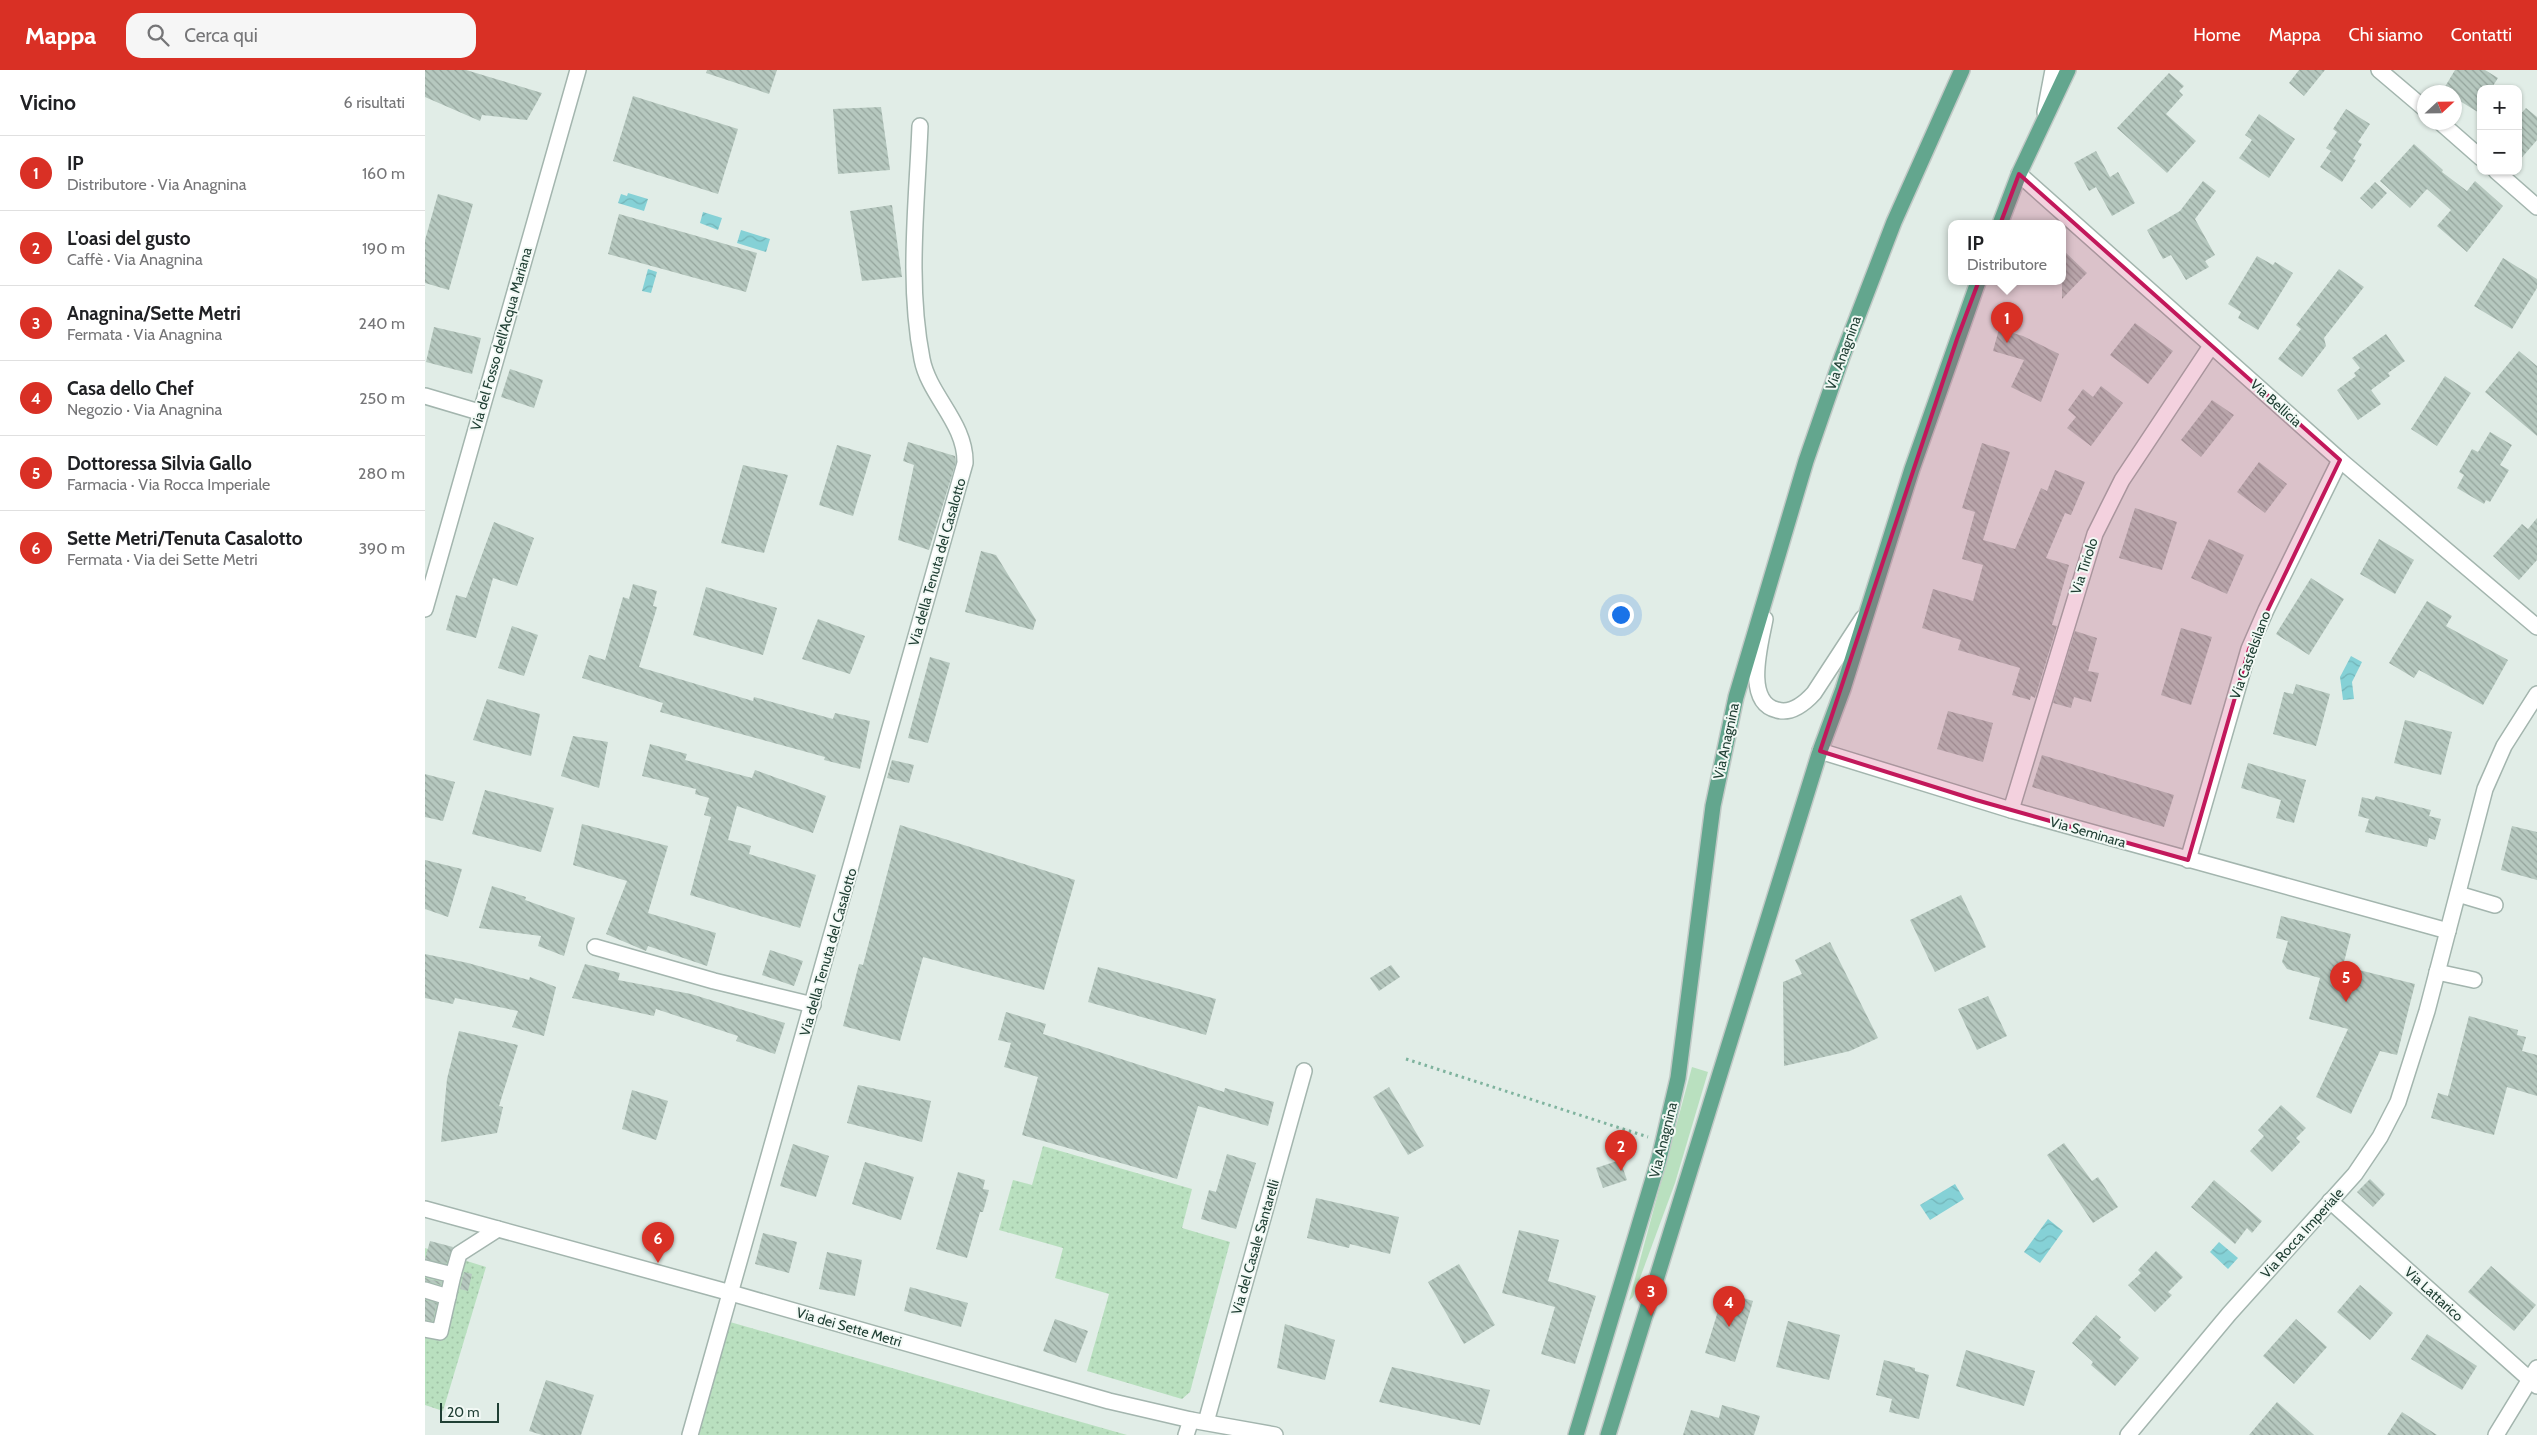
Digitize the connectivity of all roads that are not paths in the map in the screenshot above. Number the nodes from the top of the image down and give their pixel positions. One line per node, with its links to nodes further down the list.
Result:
1 (579, 70): 18 (street, Via del Fosso dell'Acqua Mariana)
2 (1962, 70): 20 (main road, Via Anagnina)
3 (2053, 70): 7 (street)
4 (2067, 70): 7 (main road)
5 (2379, 70): 6 (street)
6 (2417, 102)
7 (2043, 123): 11 (main road)
8 (920, 126): 34 (street, Via della Tenuta del Casalotto)
9 (2449, 130): 10 (street)
10 (2477, 154)
11 (2019, 174): 14 (main road); 16 (street, Via Bellicia)
12 (2501, 175): 13 (street)
13 (2537, 207)
14 (2002, 220)
15 (1977, 285): 22 (main road)
16 (2211, 346): 19 (street, Via Bellicia); 26 (street, Via Tiriolo)
17 (425, 396): 18 (street)
18 (479, 412): 21 (street, Via del Fosso dell'Acqua Mariana)
19 (2339, 460): 23 (street, Via Bellicia); 27 (street, Via Castelsilano)
20 (1781, 542): 22 (street); 51 (main road, Via Anagnina)
21 (425, 609)
22 (1867, 612): 25 (main road)
23 (2537, 627)
24 (2537, 694): 28 (street, Via Rocca Imperiale)
25 (1820, 751): 26 (street, Via Seminara); 52 (main road)
26 (2011, 810): 27 (street, Via Seminara)
27 (2188, 860): 30 (street, Via Seminara)
28 (2458, 894): 29 (street); 30 (street, Via Rocca Imperiale)
29 (2495, 905)
30 (2448, 931): 32 (street, Via Rocca Imperiale)
31 (595, 947): 34 (street)
32 (2437, 972): 33 (street); 36 (street, Via Rocca Imperiale)
33 (2474, 980)
34 (813, 1005): 42 (street, Via della Tenuta del Casalotto)
35 (1304, 1071): 46 (street, Via del Casale Santarelli)
36 (2330, 1201): 45 (street, Via Lattarico); 47 (street, Via Rocca Imperiale)
37 (425, 1209): 38 (street, Via dei Sette Metri)
38 (499, 1230): 40 (street); 42 (street, Via dei Sette Metri)
39 (425, 1268): 40 (street)
40 (453, 1275): 43 (street)
41 (425, 1290): 43 (street)
42 (731, 1293): 46 (street, Via dei Sette Metri); 48 (street, Via della Tenuta del Casalotto)
43 (448, 1297): 44 (street)
44 (425, 1329)
45 (2535, 1378): 53 (street)
46 (1198, 1421): 49 (street, Via del Casale Santarelli); 50 (street, Via dei Sette Metri)
47 (2131, 1432)
48 (690, 1435)
49 (1186, 1435)
50 (1272, 1435)
51 (1577, 1435)
52 (1608, 1435)
53 (2496, 1435)

